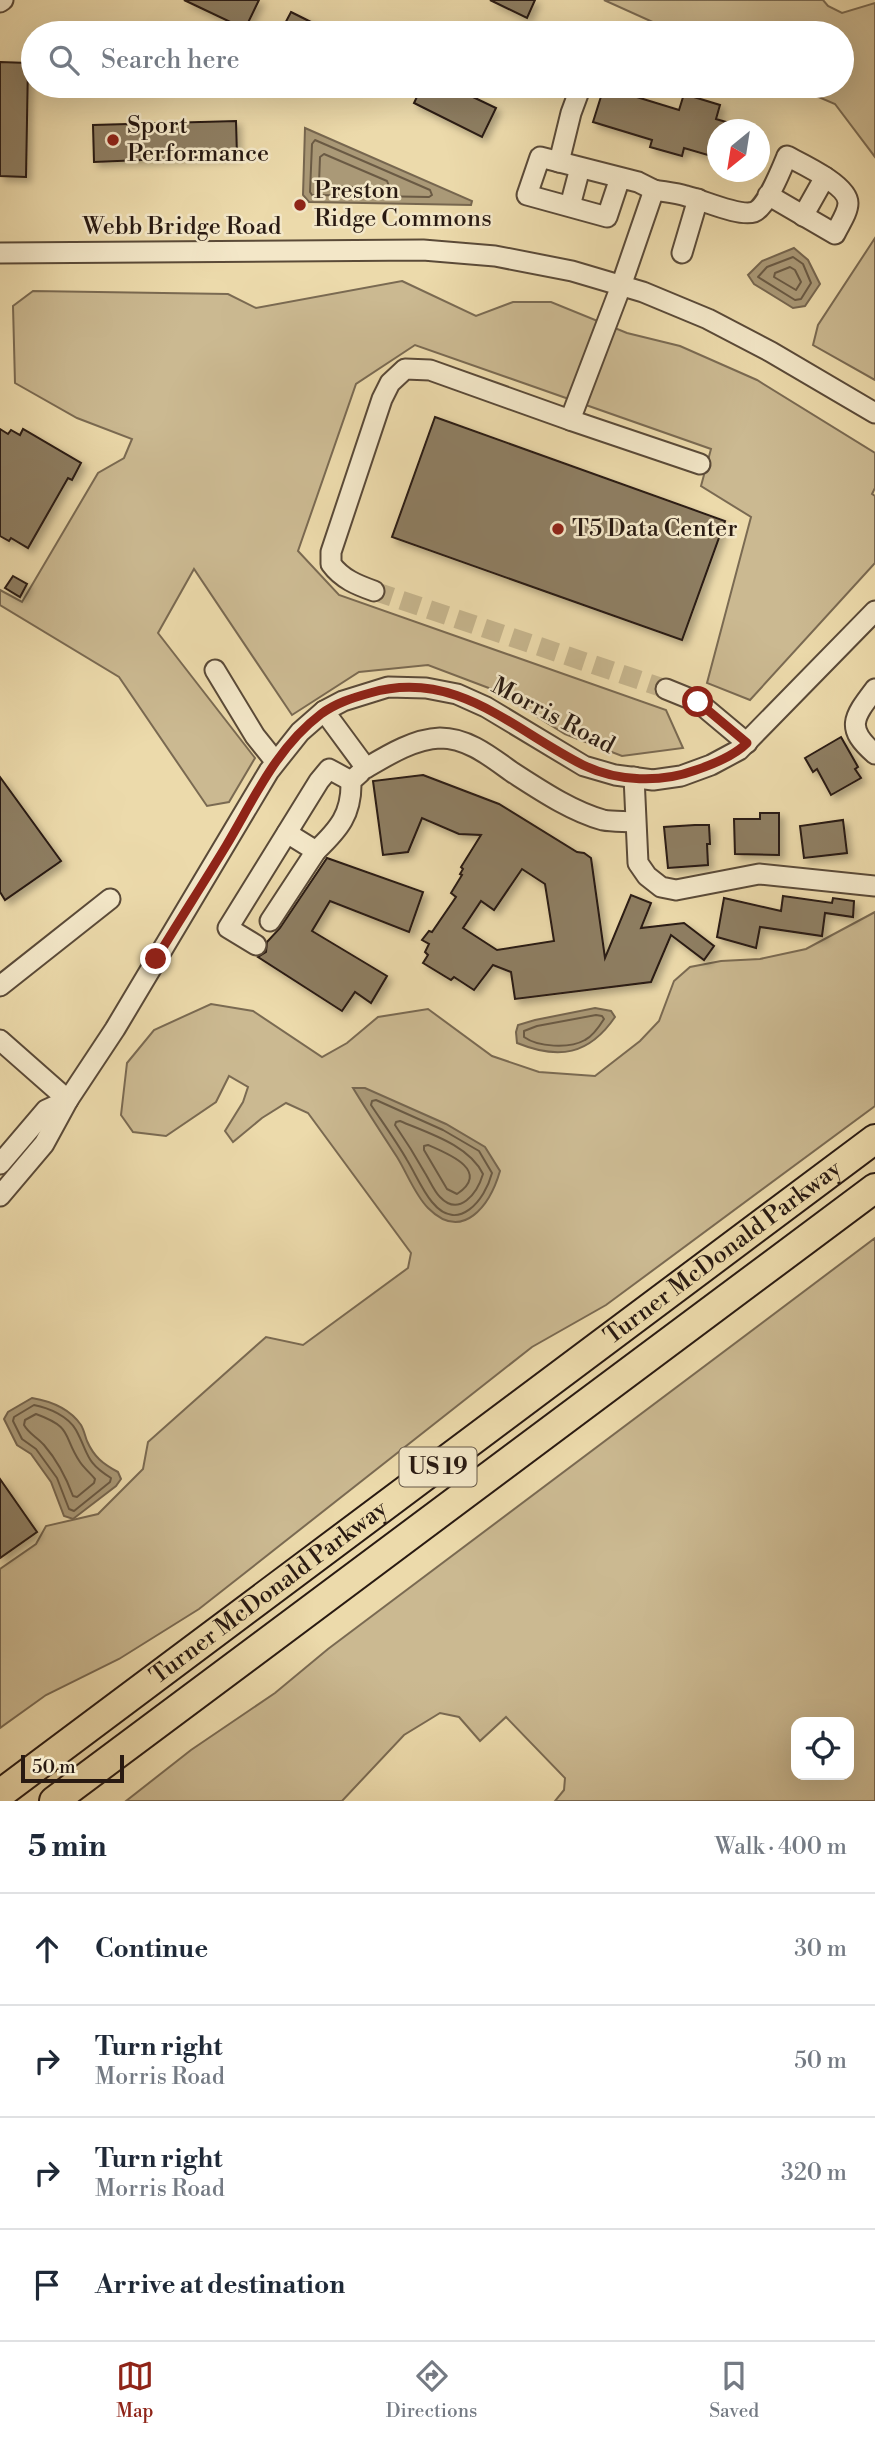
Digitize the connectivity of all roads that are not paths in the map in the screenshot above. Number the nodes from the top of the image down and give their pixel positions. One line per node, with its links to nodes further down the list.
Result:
1 (577, 98): 2 (street)
2 (559, 162): 3 (street); 9 (street)
3 (580, 168): 5 (street); 9 (street)
4 (825, 177): 7 (street); 10 (street); 10 (street)
5 (620, 178): 6 (street); 9 (street)
6 (654, 190): 8 (street); 13 (street)
7 (768, 195): 8 (street); 10 (street)
8 (698, 199): 12 (street)
9 (570, 206)
10 (803, 216)
11 (0, 253): 13 (street, Webb Bridge Road)
12 (682, 253)
13 (621, 286): 14 (street, Webb Bridge Road); 15 (street)
14 (875, 413)
15 (570, 420): 16 (street); 17 (street)
16 (700, 464)
17 (374, 592)
18 (875, 611): 23 (street, Morris Road)
19 (215, 670): 25 (street)
20 (666, 689): 23 (street)
21 (875, 689): 24 (street)
22 (324, 711): 25 (street, Morris Road); 26 (street); 27 (street, Morris Road)
23 (747, 743): 27 (street, Morris Road)
24 (875, 754)
25 (275, 761): 37 (street, Morris Road)
26 (358, 774): 28 (street); 29 (street); 30 (street)
27 (634, 777): 28 (street)
28 (635, 822): 31 (street)
29 (287, 833): 30 (street); 34 (street)
30 (316, 851): 33 (street)
31 (875, 886)
32 (110, 899): 35 (street)
33 (270, 921)
34 (256, 946)
35 (0, 986)
36 (0, 1040): 37 (street)
37 (68, 1100): 39 (street, Morris Road); 41 (street, Morris Road)
38 (875, 1139): 42 (highway, Turner McDonald Parkway / US 19)
39 (0, 1164)
40 (875, 1188): 43 (highway, Turner McDonald Parkway / US 19)
41 (0, 1196)
42 (0, 1794)
43 (54, 1801)

